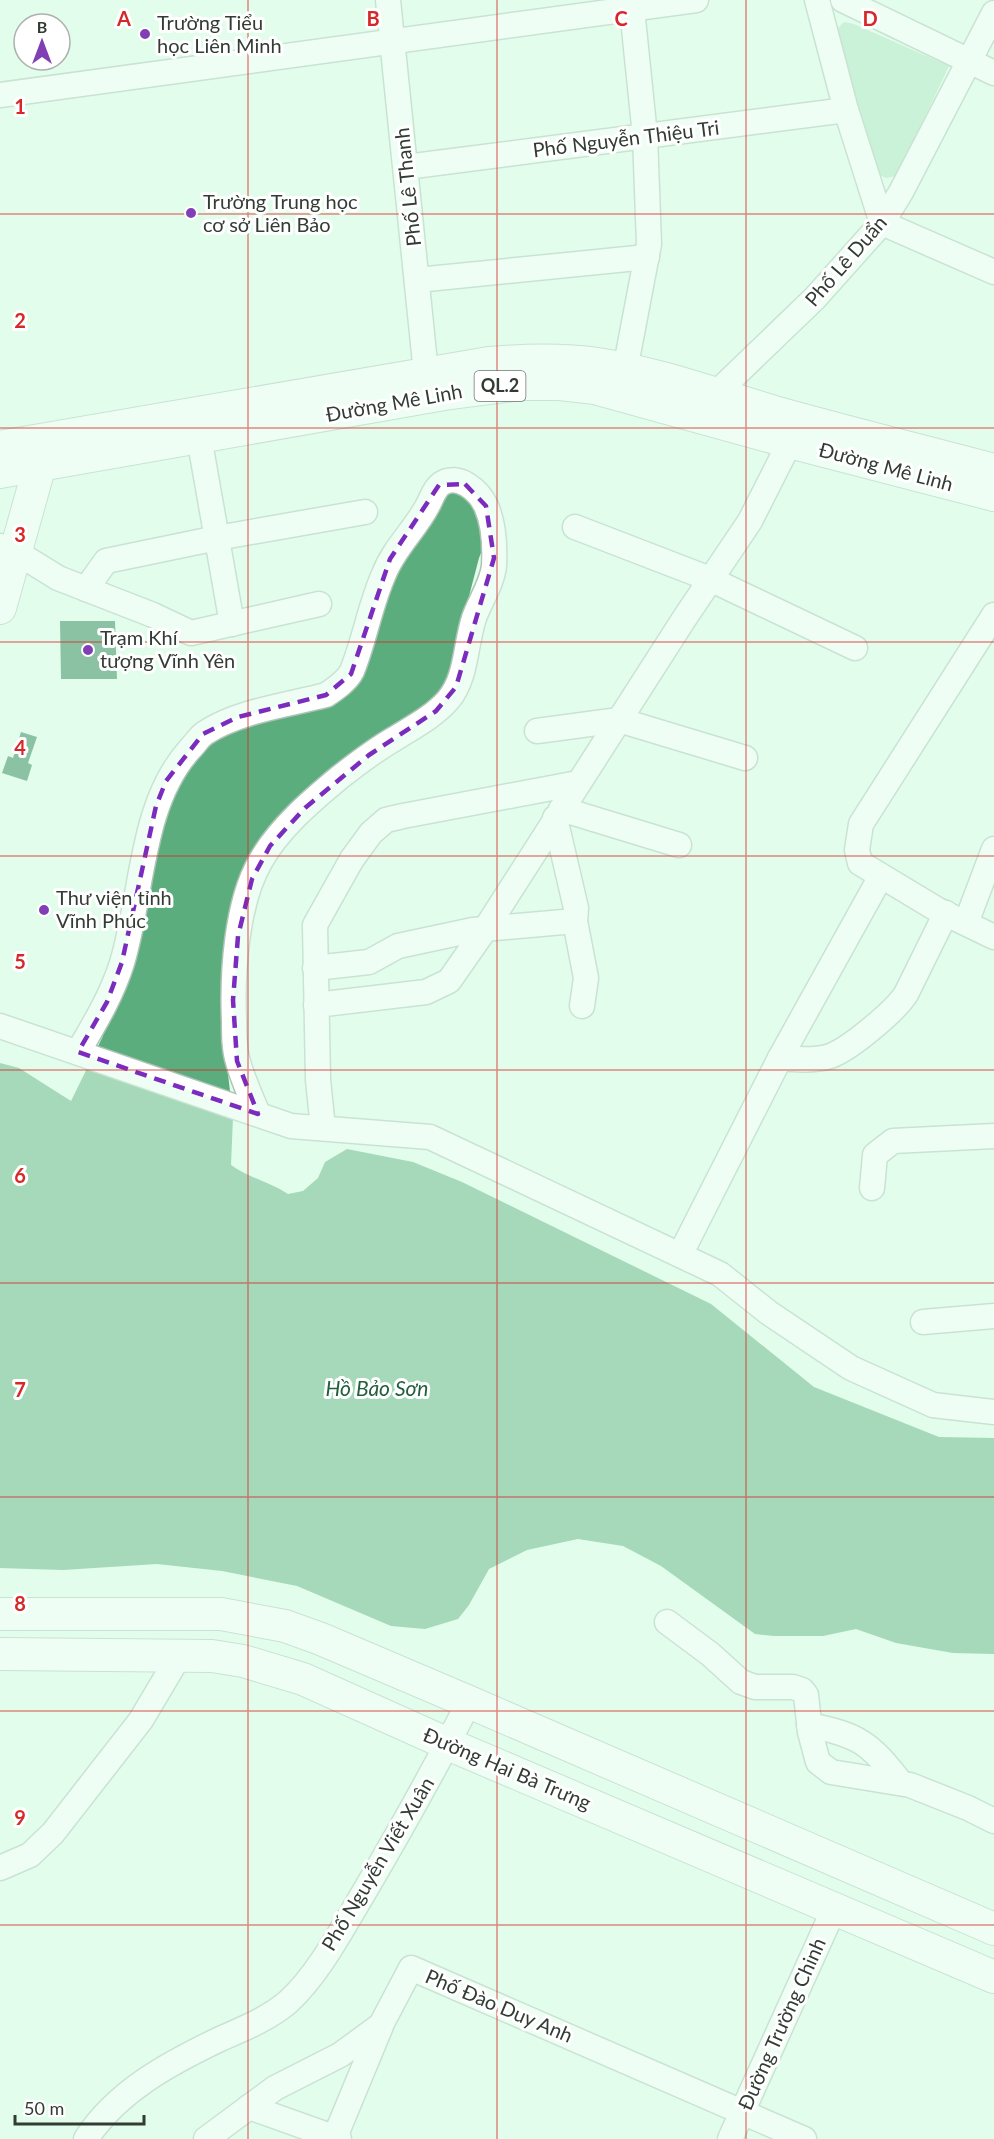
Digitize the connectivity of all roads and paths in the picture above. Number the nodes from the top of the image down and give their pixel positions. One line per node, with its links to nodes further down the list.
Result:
1 (388, 0): 7 (street, Phố Lê Thanh)
2 (696, 0): 5 (street)
3 (817, 0): 11 (street)
4 (843, 0): 8 (street)
5 (632, 9): 7 (street); 12 (street)
6 (994, 13): 8 (street, Phố Lê Duẩn)
7 (394, 42): 10 (street); 13 (street, Phố Lê Thanh)
8 (968, 60): 9 (street); 14 (street, Phố Lê Duẩn)
9 (994, 73)
10 (0, 95)
11 (846, 110): 12 (street, Phố Nguyễn Thiệu Tri); 14 (street)
12 (645, 136): 13 (street, Phố Nguyễn Thiệu Tri); 15 (street)
13 (406, 167): 17 (street, Phố Lê Thanh)
14 (882, 223): 16 (street); 20 (street, Phố Lê Duẩn)
15 (647, 257): 17 (street); 18 (street)
16 (994, 272)
17 (417, 280): 19 (street, Phố Lê Thanh)
18 (624, 370): 19 (main road, Đường Mê Linh / QL.2); 20 (main road, Đường Mê Linh / QL.2)
19 (426, 373): 24 (main road, Đường Mê Linh / QL.2)
20 (716, 395): 21 (street, Phố Lê Duẩn); 26 (main road, Đường Mê Linh / QL.2)
21 (692, 415): 22 (main road, Đường Mê Linh / QL.2); 23 (main road, Đường Mê Linh / QL.2)
22 (199, 437): 24 (main road, Đường Mê Linh / QL.2); 30 (street)
23 (790, 442): 27 (main road, Đường Mê Linh / QL.2); 32 (street)
24 (44, 452): 25 (main road, Đường Mê Linh / QL.2); 31 (main road)
25 (2, 462)
26 (994, 470)
27 (994, 495)
28 (365, 512): 30 (street)
29 (575, 527): 32 (street)
30 (217, 538): 33 (street); 37 (street)
31 (8, 549): 33 (street); 35 (main road)
32 (710, 579): 38 (street); 39 (street)
33 (86, 589): 37 (street)
34 (319, 604): 37 (street)
35 (0, 608)
36 (994, 615): 46 (street)
37 (232, 624)
38 (855, 648)
39 (619, 720): 40 (street); 41 (street); 42 (street)
40 (537, 731)
41 (745, 758)
42 (578, 783): 43 (street); 51 (street)
43 (558, 813): 44 (street); 48 (street); 49 (street)
44 (679, 845)
45 (994, 849): 47 (street)
46 (881, 876): 47 (street); 56 (street)
47 (956, 918): 50 (street); 56 (street)
48 (575, 921): 49 (street); 53 (street)
49 (486, 928): 51 (street); 52 (street)
50 (994, 937)
51 (315, 968): 52 (street)
52 (316, 1005): 58 (street)
53 (582, 1006)
54 (0, 1026): 55 (street)
55 (81, 1054): 57 (street); 57 (street)
56 (780, 1058): 61 (street)
57 (253, 1112): 58 (street)
58 (323, 1128): 61 (street)
59 (994, 1136): 60 (street)
60 (872, 1188)
61 (680, 1255): 64 (street)
62 (994, 1316): 63 (street)
63 (923, 1322)
64 (994, 1412)
65 (0, 1614): 69 (main road)
66 (667, 1622): 70 (street)
67 (0, 1654): 68 (main road, Đường Hai Bà Trưng)
68 (179, 1656): 71 (main road, Đường Hai Bà Trưng); 74 (street)
69 (469, 1702): 71 (street, Phố Nguyễn Viết Xuân); 76 (main road)
70 (809, 1725): 72 (street); 72 (street)
71 (448, 1744): 75 (main road, Đường Hai Bà Trưng); 82 (street, Phố Nguyễn Viết Xuân)
72 (901, 1783): 73 (street)
73 (994, 1821)
74 (0, 1868)
75 (834, 1909): 77 (main road, Đường Hai Bà Trưng); 80 (street, Đường Trường Chinh)
76 (994, 1929)
77 (994, 1977)
78 (381, 2025): 79 (street, Phố Đào Duy Anh); 80 (street, Phố Đào Duy Anh); 81 (street)
79 (249, 2107): 81 (street); 83 (street, Phố Đào Duy Anh)
80 (742, 2112): 84 (street, Đường Trường Chinh); 85 (street, Phố Đào Duy Anh)
81 (337, 2138)
82 (86, 2139)
83 (206, 2139)
84 (730, 2139)
85 (804, 2139)

